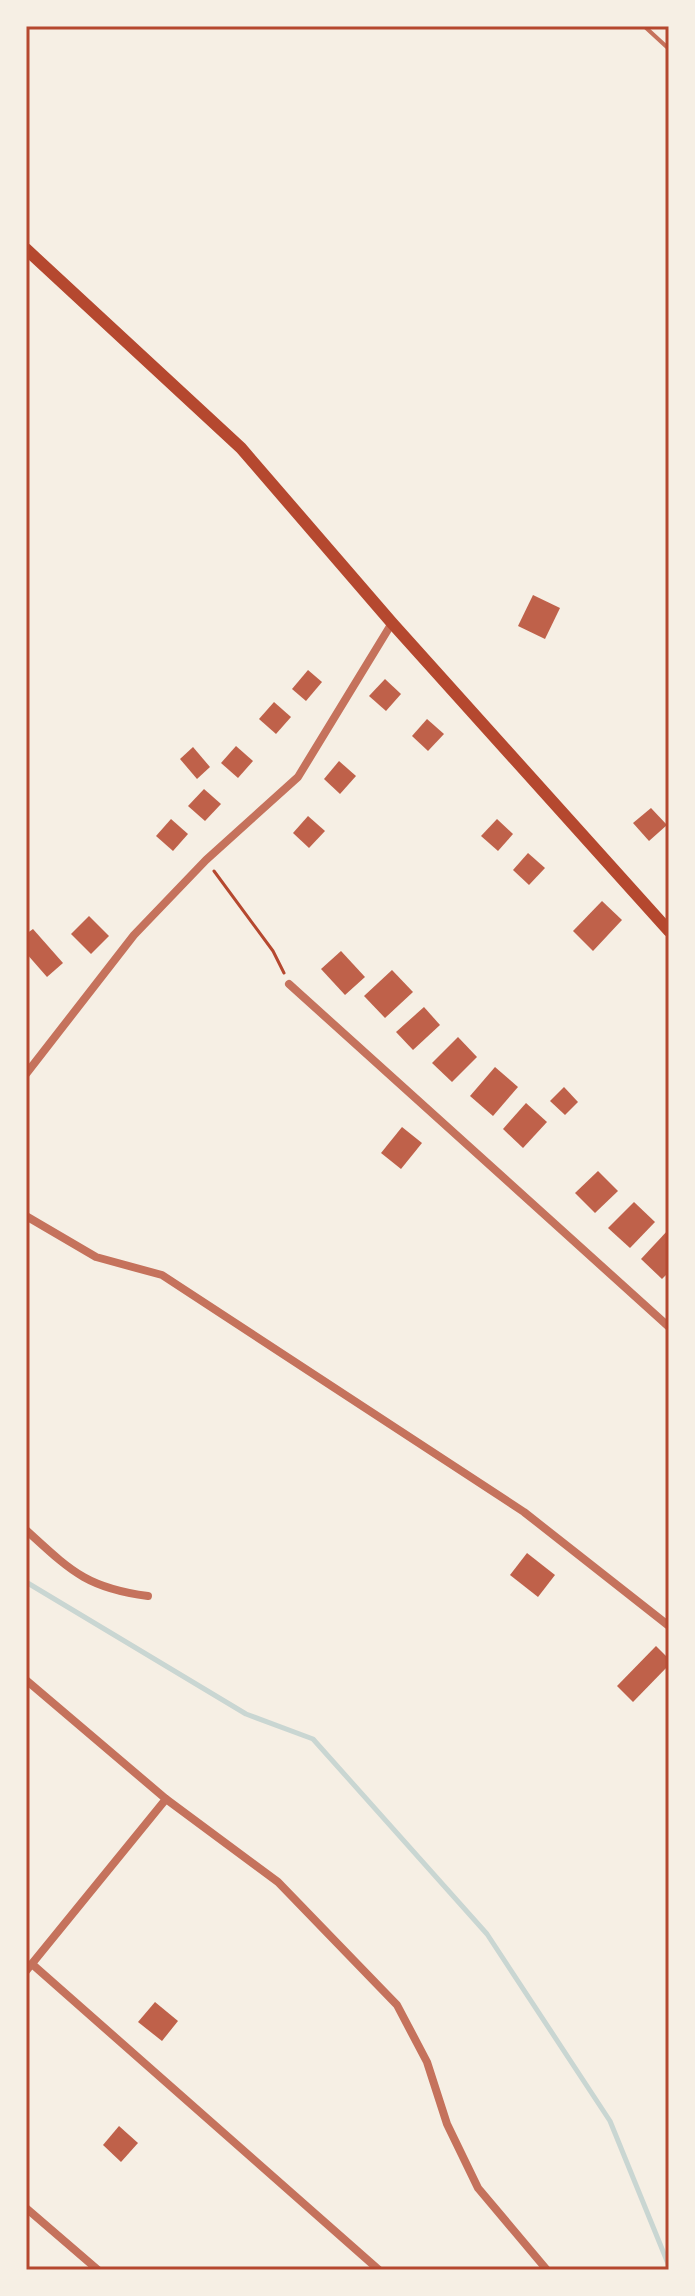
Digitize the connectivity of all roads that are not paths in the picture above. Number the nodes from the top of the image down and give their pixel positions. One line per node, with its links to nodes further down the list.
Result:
1 (644, 26): 2 (lane)
2 (669, 49)
3 (26, 249): 4 (main road)
4 (392, 623): 5 (main road); 7 (street)
5 (669, 931)
6 (289, 984): 9 (street)
7 (26, 1074)
8 (26, 1216): 12 (street)
9 (669, 1327)
10 (26, 1530): 11 (street)
11 (148, 1596)
12 (669, 1626)
13 (26, 1680): 14 (street)
14 (166, 1799): 15 (street); 19 (street)
15 (29, 1967): 18 (street)
16 (26, 2208): 17 (street)
17 (98, 2270)
18 (379, 2270)
19 (547, 2270)

